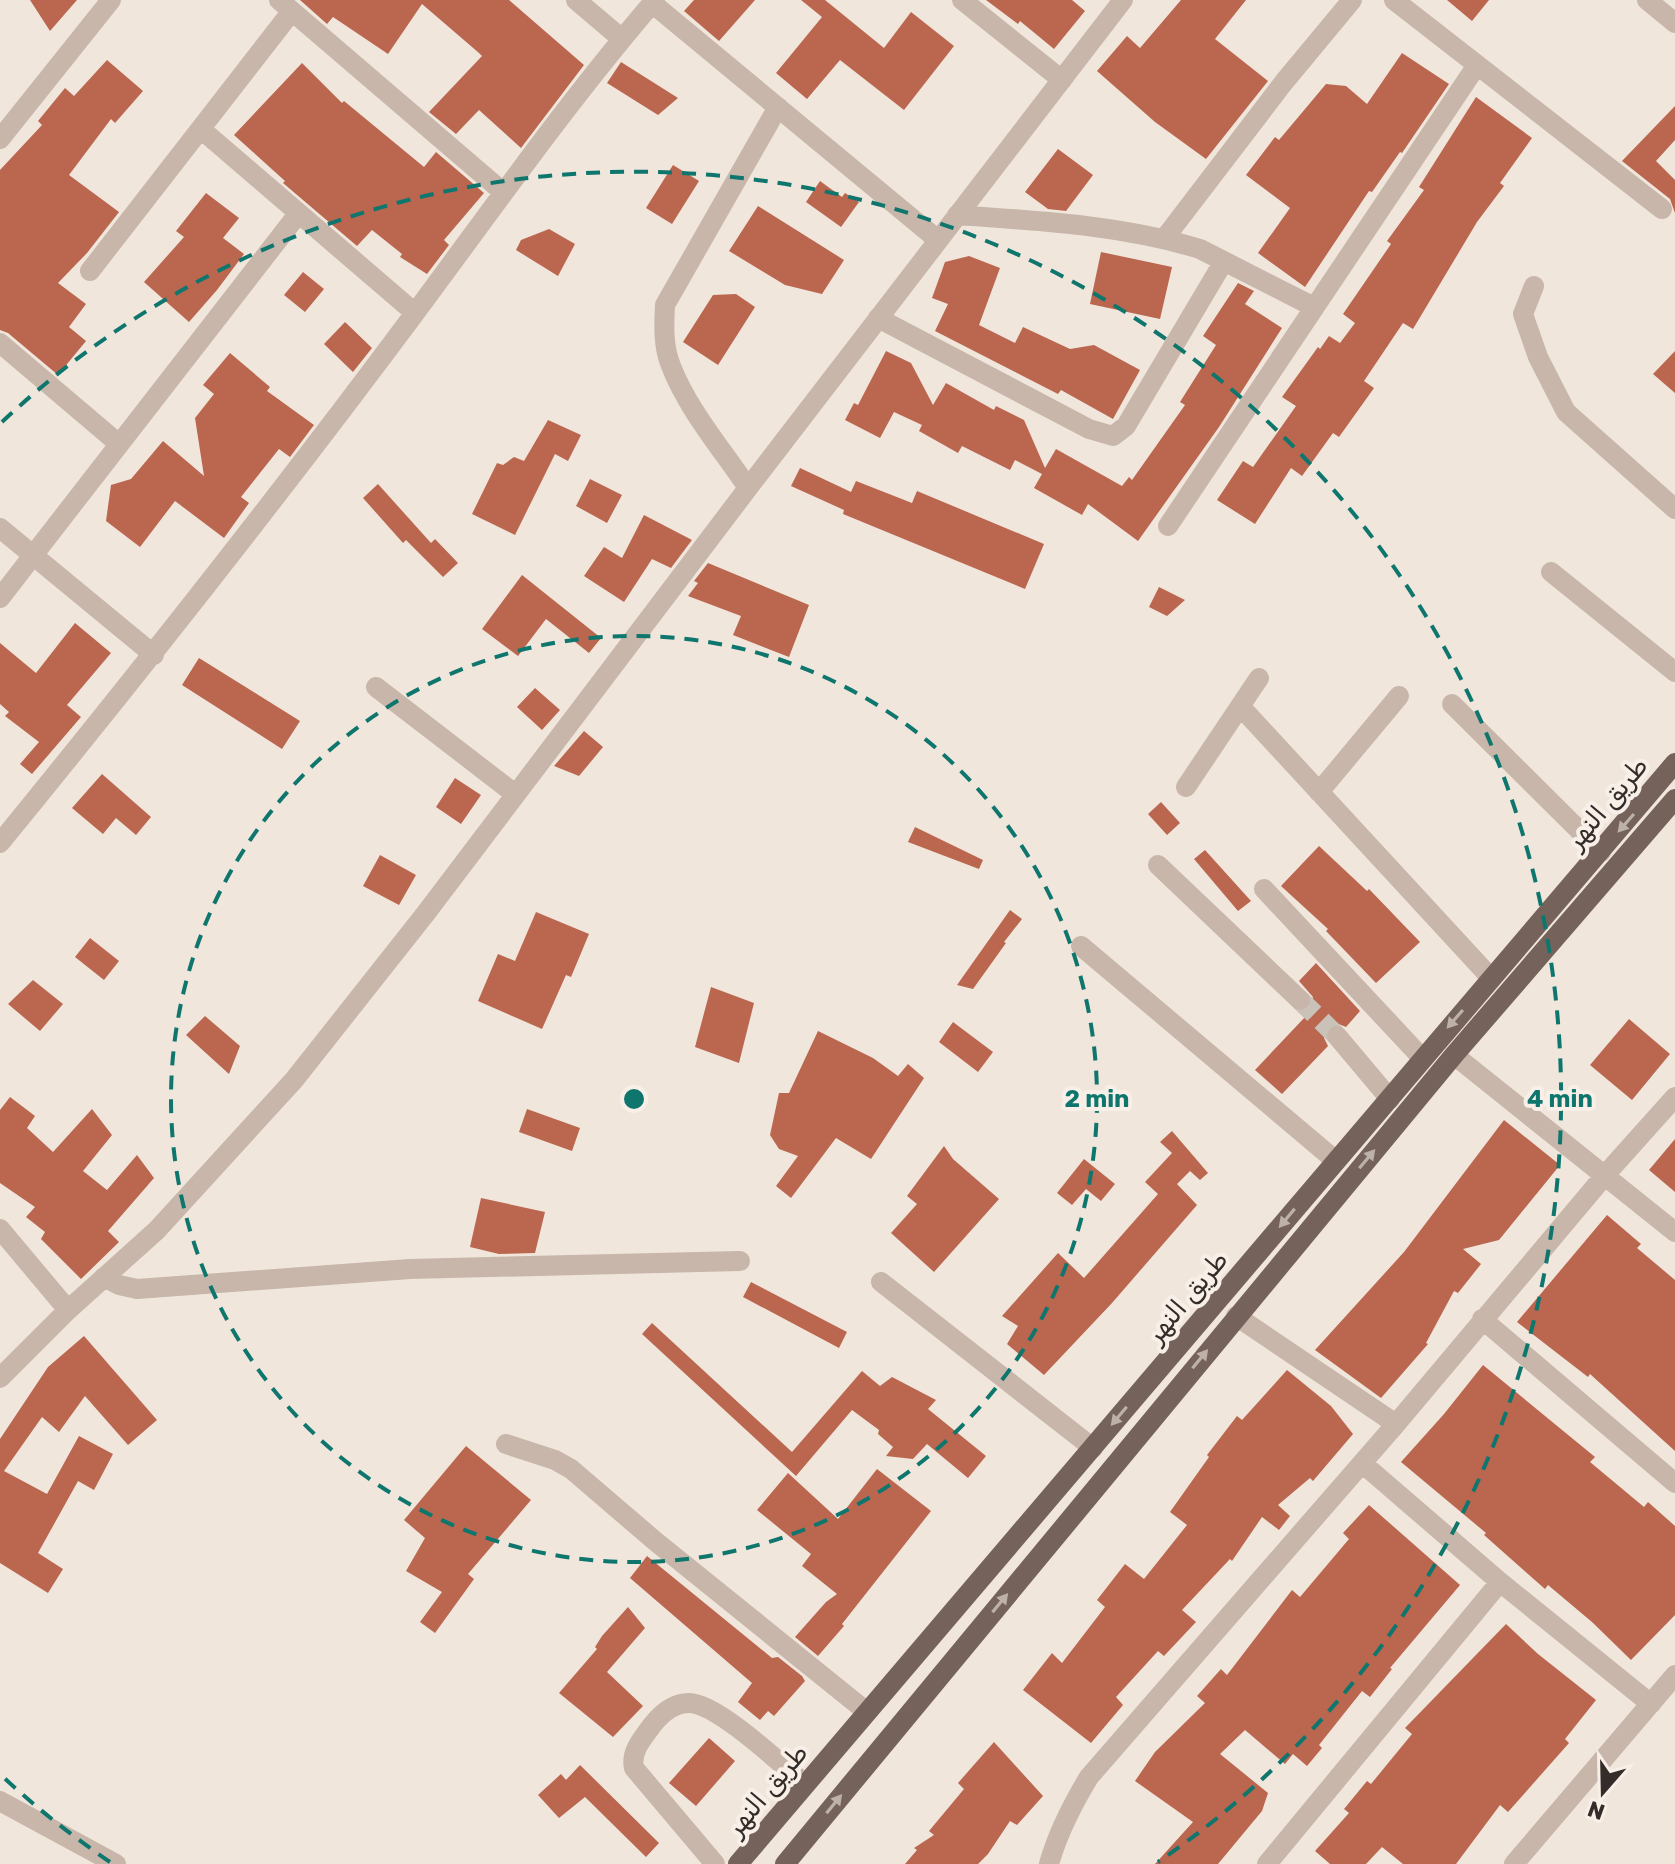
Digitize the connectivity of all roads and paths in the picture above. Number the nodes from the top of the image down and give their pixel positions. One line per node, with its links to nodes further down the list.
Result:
1 (111, 0): 16 (street)
2 (576, 0): 11 (street)
3 (962, 0): 13 (street)
4 (1352, 0): 21 (street)
5 (1394, 0): 12 (street)
6 (1647, 0): 10 (street)
7 (1121, 1): 13 (street)
8 (653, 2): 11 (street); 14 (street)
9 (286, 6): 15 (street); 17 (street)
10 (1675, 23)
11 (622, 39): 17 (street)
12 (1477, 65): 18 (street); 26 (street)
13 (1062, 80): 20 (street)
14 (778, 107): 22 (street); 31 (street)
15 (202, 130): 19 (street); 24 (street)
16 (0, 139)
17 (503, 192): 27 (street)
18 (1662, 209)
19 (298, 214): 27 (street); 30 (street)
20 (957, 215): 21 (street); 22 (street)
21 (1164, 239): 23 (street)
22 (938, 240): 28 (street)
23 (1224, 261): 26 (street); 28 (street)
24 (90, 271)
25 (1534, 286): 32 (street)
26 (1314, 307): 33 (street)
27 (415, 313): 38 (street)
28 (878, 318): 31 (street)
29 (0, 343): 30 (street)
30 (119, 444): 35 (street)
31 (748, 488): 48 (street)
32 (1675, 509)
33 (1168, 526)
34 (0, 528): 35 (street)
35 (34, 555): 37 (street); 38 (street)
36 (1551, 572): 39 (street)
37 (0, 598)
38 (154, 655): 50 (street)
39 (1675, 672)
40 (1259, 678): 44 (street)
41 (376, 687): 48 (street)
42 (1399, 696): 47 (street)
43 (1452, 704): 51 (street)
44 (1240, 706): 46 (street); 47 (street)
45 (1675, 763): 51 (main road, طريق النهر, one-way to 51)
46 (1186, 787)
47 (1319, 792): 55 (street)
48 (515, 794): 67 (street)
49 (1675, 799): 58 (main road, طريق النهر)
50 (0, 843)
51 (1601, 852): 55 (main road, طريق النهر)
52 (1158, 865): 56 (street)
53 (1264, 889): 59 (street)
54 (1081, 946): 62 (street)
55 (1491, 978): 59 (main road, طريق النهر, one-way to 59)
56 (1300, 1000)
57 (1337, 1036): 61 (street)
58 (1454, 1055): 63 (street); 70 (main road, طريق النهر, one-way to 58)
59 (1422, 1058): 61 (main road, طريق النهر)
60 (1675, 1097): 63 (street)
61 (1390, 1099): 62 (main road, طريق النهر)
62 (1336, 1161): 75 (main road, طريق النهر, one-way to 75)
63 (1606, 1174): 65 (street); 71 (street)
64 (0, 1229): 69 (street)
65 (1675, 1232)
66 (740, 1261): 67 (street)
67 (104, 1277): 69 (street)
68 (881, 1282): 75 (street)
69 (68, 1310): 72 (street)
70 (1236, 1316): 73 (street); 87 (main road, طريق النهر, one-way to 70)
71 (1482, 1319): 73 (street); 77 (street)
72 (0, 1378)
73 (1396, 1424): 76 (street)
74 (506, 1444): 81 (street)
75 (1093, 1448): 81 (main road, طريق النهر)
76 (1362, 1463): 78 (street); 88 (street)
77 (1675, 1483)
78 (1500, 1582): 80 (street); 89 (street)
79 (1675, 1675): 80 (street)
80 (1651, 1704): 90 (street)
81 (867, 1712): 82 (main road, طريق النهر)
82 (805, 1784): 85 (street); 86 (main road, طريق النهر)
83 (0, 1801): 84 (street)
84 (116, 1864)
85 (715, 1864)
86 (738, 1864)
87 (785, 1864)
88 (1049, 1864)
89 (1267, 1864)
90 (1514, 1864)

